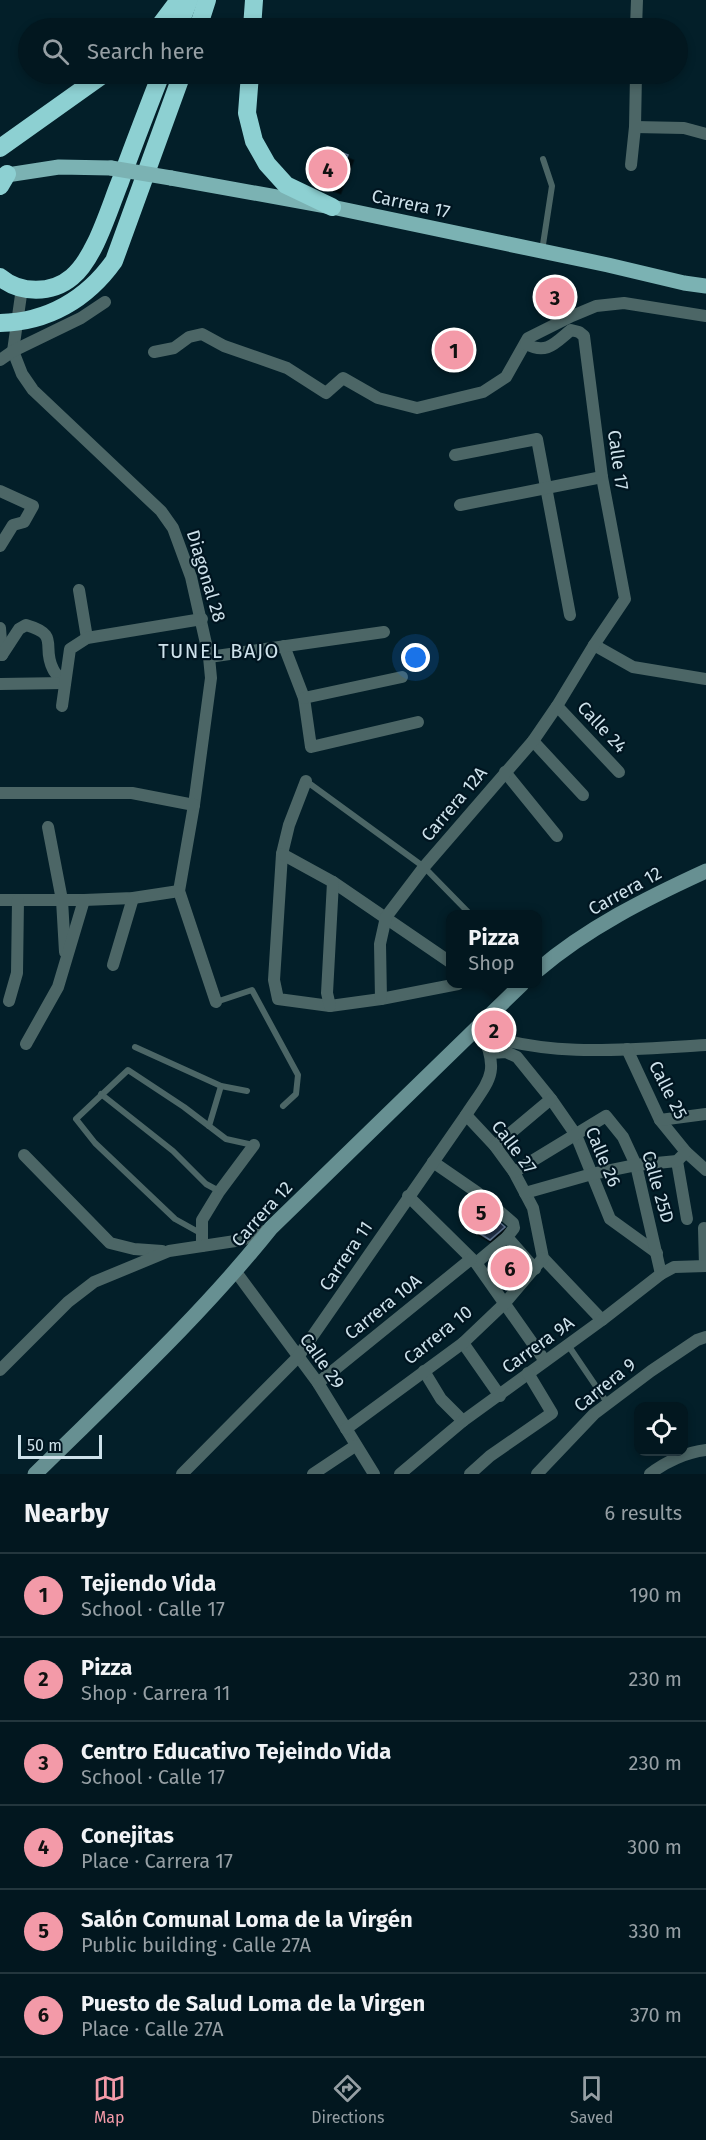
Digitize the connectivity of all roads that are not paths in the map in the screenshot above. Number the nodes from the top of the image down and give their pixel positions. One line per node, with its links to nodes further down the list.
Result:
1 (179, 0): 6 (highway)
2 (189, 0): 7 (highway)
3 (207, 0): 8 (highway)
4 (254, 0): 9 (highway)
5 (637, 0): 10 (street)
6 (166, 18)
7 (182, 18)
8 (201, 18)
9 (253, 18)
10 (636, 18)
11 (90, 84): 18 (highway)
12 (157, 84): 26 (highway)
13 (178, 84): 29 (highway)
14 (248, 84): 22 (highway)
15 (636, 84): 16 (street)
16 (635, 127): 17 (street); 20 (street)
17 (706, 134)
18 (0, 148)
19 (543, 159): 23 (lane)
20 (631, 165)
21 (2, 178): 22 (main road, Carrera 17, bridge)
22 (332, 207): 23 (main road, Carrera 17)
23 (542, 252): 25 (main road, Carrera 17)
24 (0, 277): 26 (highway)
25 (706, 286)
26 (22, 288): 29 (street)
27 (105, 302): 31 (street)
28 (706, 316): 30 (street)
29 (8, 323): 31 (street)
30 (526, 344): 32 (street); 35 (street, Calle 17)
31 (13, 351): 33 (street); 42 (street, Diagonal 28)
32 (154, 352)
33 (0, 360)
34 (455, 455): 36 (street)
35 (602, 477): 36 (street); 46 (street, Calle 17)
36 (548, 488): 38 (street); 41 (street)
37 (0, 491): 39 (street)
38 (460, 506)
39 (0, 546)
40 (78, 590): 45 (street)
41 (570, 615)
42 (202, 619): 45 (street); 49 (street, Diagonal 28)
43 (0, 628): 48 (street)
44 (384, 632): 47 (street)
45 (87, 638): 52 (street)
46 (594, 645): 51 (street); 56 (street, Carrera 12A)
47 (284, 646): 49 (street); 54 (street)
48 (1, 655): 52 (street)
49 (209, 657): 64 (street, Diagonal 28)
50 (402, 676): 54 (street)
51 (706, 679)
52 (65, 683): 53 (street); 55 (street)
53 (0, 684)
54 (304, 698): 57 (street)
55 (62, 706)
56 (557, 706): 58 (street, Carrera 12A); 60 (street, Calle 24)
57 (418, 722)
58 (532, 741): 59 (street, Carrera 12A); 63 (street)
59 (505, 772): 66 (street); 68 (street, Carrera 12A)
60 (620, 772)
61 (306, 781): 67 (street); 68 (lane)
62 (0, 793): 64 (street)
63 (583, 795)
64 (194, 805): 71 (street, Diagonal 28)
65 (48, 827): 75 (street)
66 (557, 836)
67 (282, 854): 70 (street); 90 (street)
68 (424, 867): 77 (lane); 78 (street, Carrera 12A)
69 (706, 871): 79 (street, Carrera 12)
70 (333, 882): 78 (street); 90 (street)
71 (179, 891): 72 (street); 89 (street, Diagonal 28)
72 (133, 897): 76 (street); 83 (street)
73 (0, 900): 74 (street)
74 (18, 900): 75 (street); 88 (street)
75 (62, 900): 76 (street); 82 (street)
76 (84, 900): 82 (street)
77 (465, 910)
78 (386, 917): 81 (street); 87 (street, Carrera 12A)
79 (557, 954): 80 (street); 84 (street, Carrera 12)
80 (542, 958)
81 (446, 959)
82 (66, 962): 92 (street)
83 (113, 965)
84 (542, 966)
85 (446, 986): 87 (street)
86 (518, 988): 91 (street, Carrera 12)
87 (381, 999): 90 (street)
88 (9, 1001)
89 (216, 1002): 101 (lane)
90 (330, 1006)
91 (478, 1031): 95 (street); 96 (street); 120 (street, Carrera 12)
92 (26, 1044)
93 (706, 1045): 95 (street)
94 (135, 1047): 97 (lane)
95 (627, 1049): 104 (street, Calle 25)
96 (492, 1053): 100 (street, Calle 26); 103 (street, Carrera 11)
97 (221, 1086): 98 (lane); 105 (lane)
98 (247, 1091)
99 (101, 1094): 105 (lane); 116 (lane); 123 (lane)
100 (551, 1099): 106 (street, Calle 26); 108 (street)
101 (283, 1106)
102 (706, 1114): 104 (street)
103 (466, 1115): 108 (street, Calle 27); 111 (street, Carrera 11)
104 (660, 1120): 110 (street, Calle 25)
105 (209, 1126): 107 (lane)
106 (576, 1135): 112 (street, Calle 25D); 114 (street); 115 (street, Calle 26)
107 (254, 1145): 116 (street)
108 (495, 1146): 114 (street, Calle 27)
109 (24, 1155): 124 (street)
110 (682, 1157): 112 (street); 113 (street, Calle 25); 119 (street)
111 (433, 1162): 118 (street, Carrera 11); 122 (street)
112 (636, 1165): 115 (street); 125 (street, Calle 25D)
113 (706, 1170)
114 (514, 1172): 117 (street, Calle 27)
115 (592, 1174): 117 (street); 125 (street, Calle 26)
116 (219, 1192): 123 (street)
117 (525, 1193): 127 (street, Calle 27)
118 (408, 1196): 126 (street); 136 (street, Carrera 11)
119 (687, 1219)
120 (271, 1228): 123 (street); 129 (street, Carrera 12)
121 (704, 1228): 128 (street)
122 (507, 1237): 126 (street, Carrera 10A); 127 (street)
123 (202, 1240): 124 (street)
124 (169, 1251): 138 (street)
125 (657, 1253): 130 (street, Calle 25D)
126 (474, 1261): 131 (street); 141 (street, Carrera 10A)
127 (539, 1264): 131 (street, Carrera 10); 132 (street)
128 (706, 1266): 130 (street, Carrera 9A)
129 (236, 1272): 136 (street, Calle 29); 148 (street, Carrera 12)
130 (661, 1274): 132 (street, Carrera 9A)
131 (505, 1303): 134 (street, Carrera 10); 137 (street)
132 (602, 1320): 135 (street, Carrera 9A)
133 (706, 1337): 143 (street, Carrera 9)
134 (463, 1342): 139 (street, Carrera 10); 142 (street)
135 (568, 1345): 137 (street, Carrera 9A); 143 (lane)
136 (298, 1357): 141 (street, Calle 29); 149 (street, Carrera 11)
137 (545, 1361): 140 (street, Carrera 9A)
138 (0, 1370)
139 (424, 1371): 144 (street); 145 (street, Carrera 10)
140 (528, 1373): 142 (street, Carrera 9A); 153 (street)
141 (318, 1383): 145 (street, Calle 29)
142 (500, 1395): 144 (street, Carrera 9A)
143 (608, 1404): 154 (street, Carrera 9)
144 (463, 1422): 152 (street, Carrera 9A)
145 (346, 1429): 146 (street, Calle 29)
146 (355, 1446): 150 (street); 151 (street, Calle 29)
147 (706, 1450): 155 (street)
148 (35, 1474)
149 (182, 1474)
150 (313, 1474)
151 (374, 1474)
152 (400, 1474)
153 (470, 1474)
154 (537, 1474)
155 (650, 1474)

